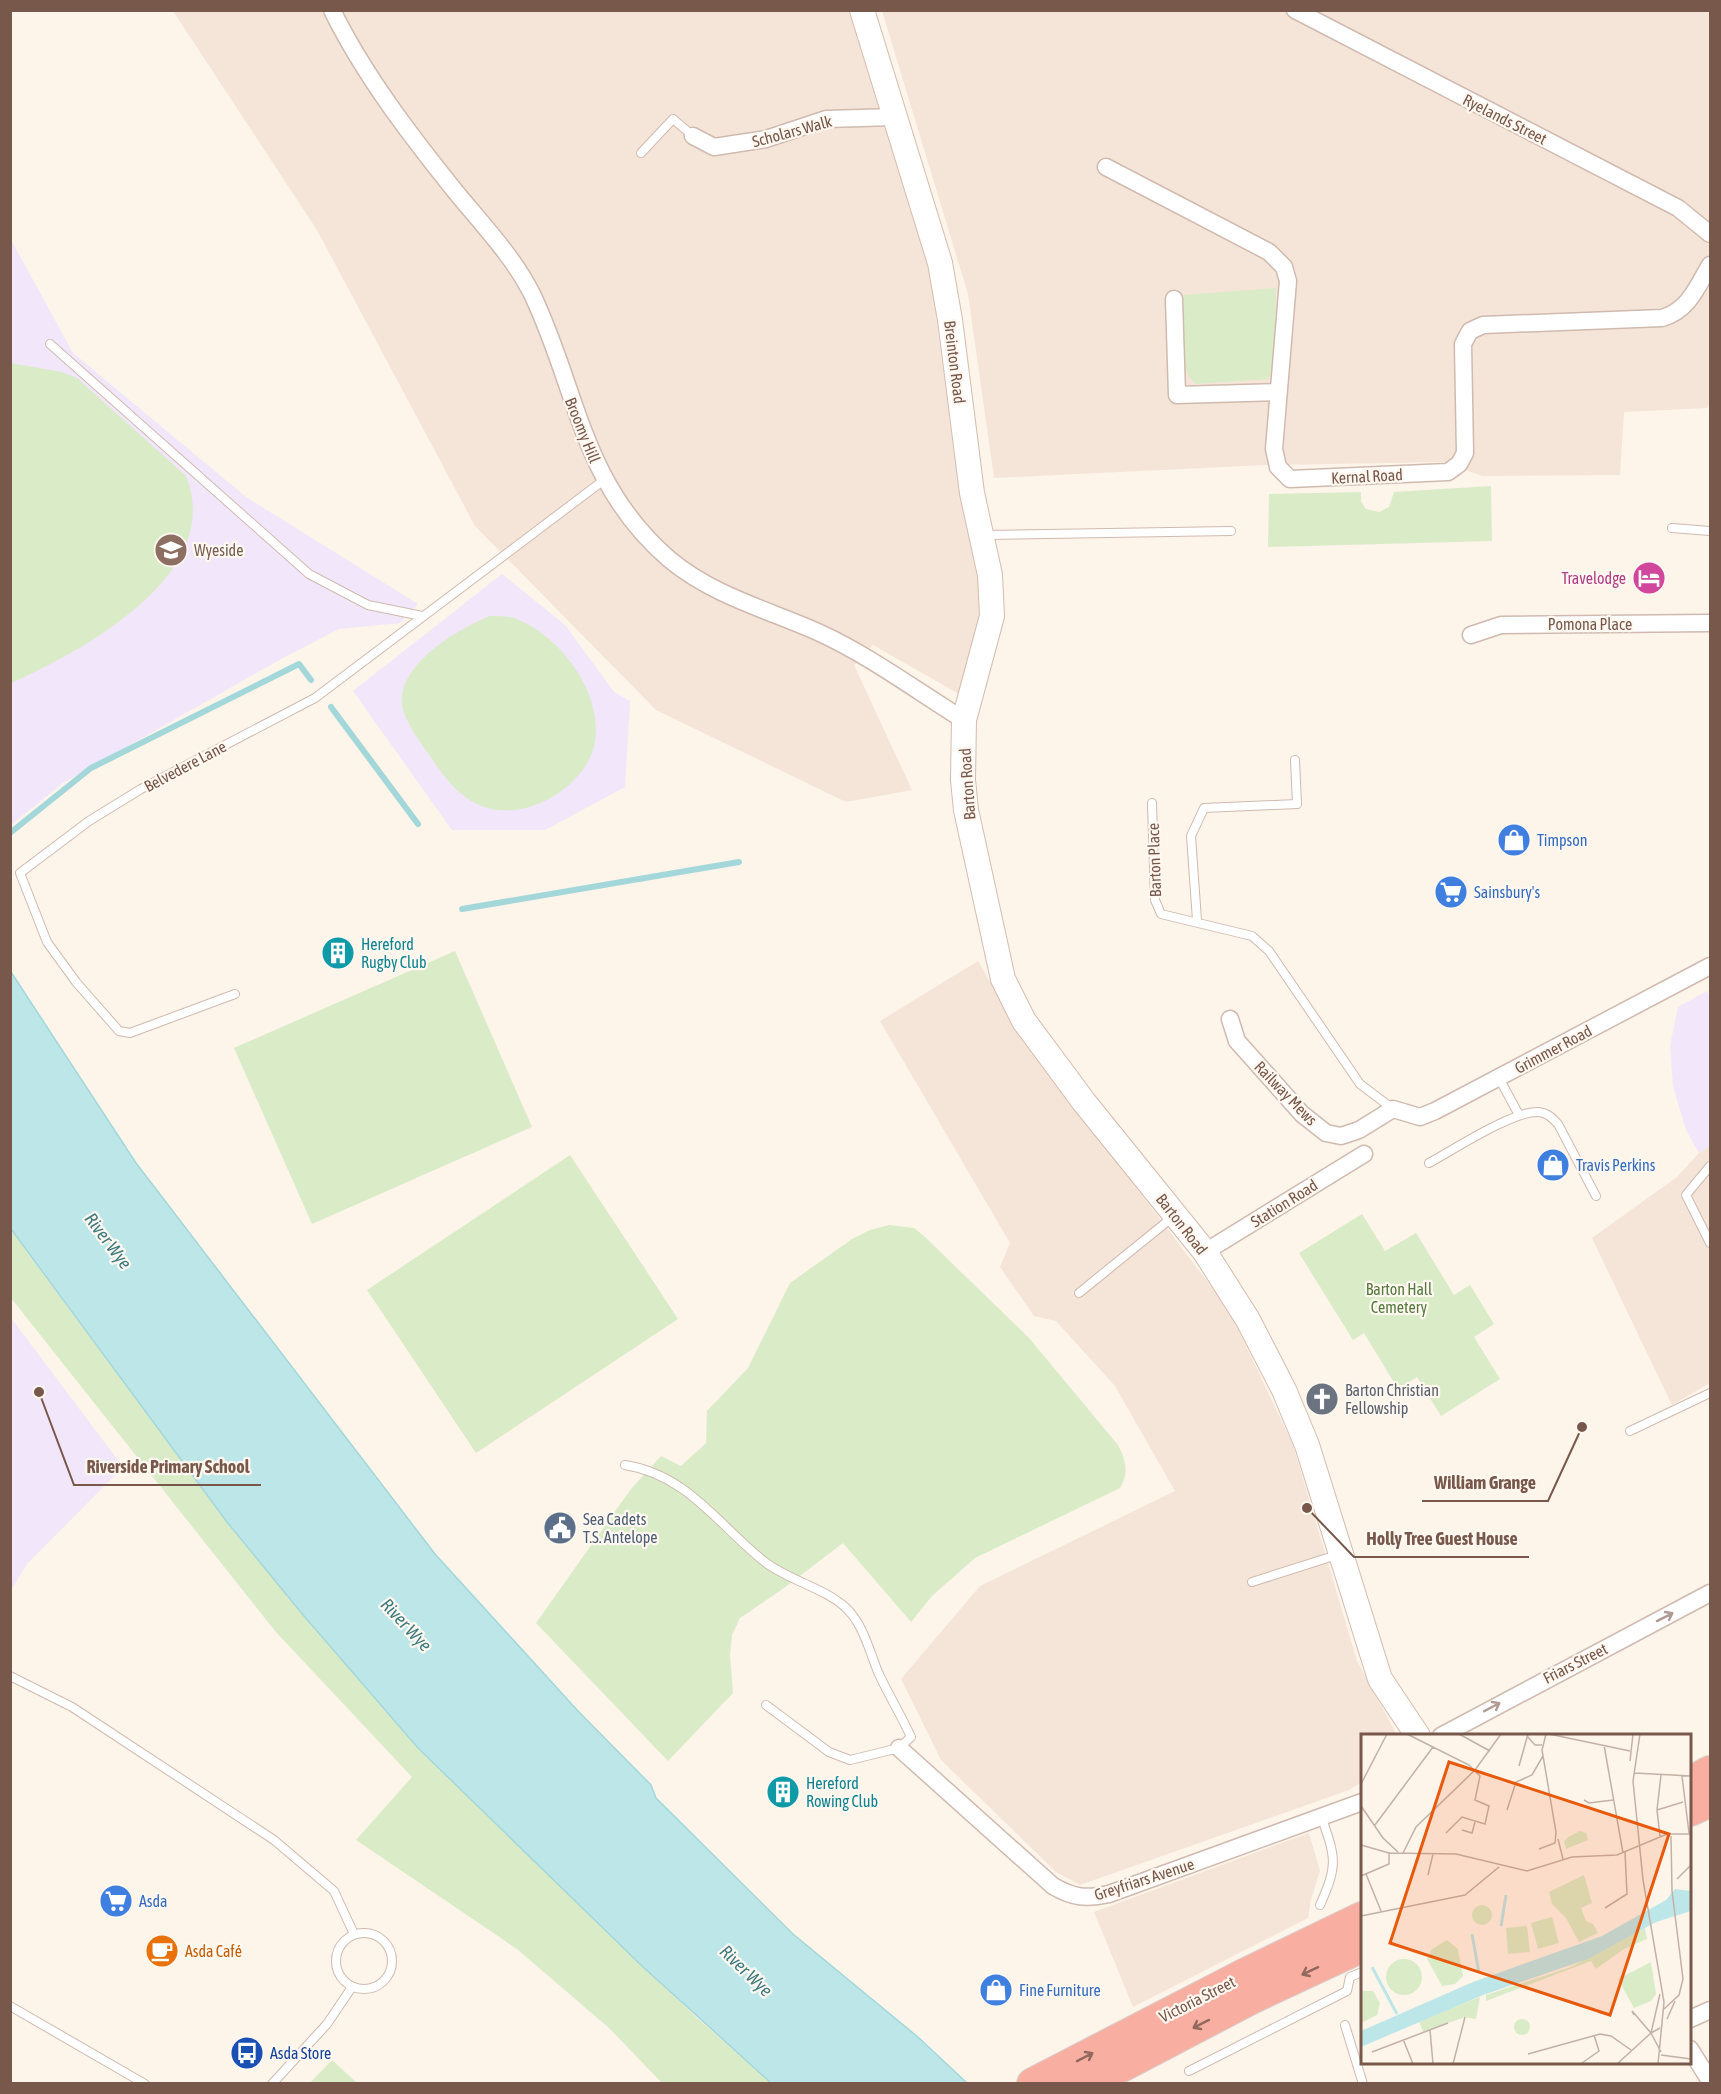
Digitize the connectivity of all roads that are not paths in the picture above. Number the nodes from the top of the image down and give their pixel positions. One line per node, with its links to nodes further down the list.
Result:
1 (332, 10): 13 (street, Broomy Hill)
2 (862, 10): 4 (street, Breinton Road)
3 (1295, 10): 8 (street, Ryelands Street)
4 (895, 117): 5 (street, Scholars Walk); 17 (street, Breinton Road)
5 (693, 136): 6 (lane)
6 (641, 153)
7 (1106, 167): 12 (street, Kernal Road)
8 (1710, 234)
9 (1710, 265): 12 (street, Kernal Road)
10 (1174, 299): 12 (street)
11 (50, 344): 18 (lane)
12 (1277, 392)
13 (604, 480): 18 (lane, Belvedere Lane); 21 (street, Broomy Hill)
14 (1672, 528): 16 (lane)
15 (1231, 531): 17 (lane)
16 (1710, 531)
17 (981, 535): 21 (street, Breinton Road)
18 (422, 616): 26 (lane, Belvedere Lane)
19 (1710, 623): 20 (street, Pomona Place)
20 (1471, 635)
21 (964, 720): 35 (street, Barton Road)
22 (1294, 760): 24 (lane)
23 (1152, 803): 24 (lane, Barton Place)
24 (1197, 920): 29 (lane, Barton Place)
25 (1710, 966): 28 (street, Grimmer Road)
26 (235, 994)
27 (1230, 1019): 29 (street, Railway Mews)
28 (1499, 1078): 29 (street, Grimmer Road); 30 (lane)
29 (1393, 1109)
30 (1519, 1115): 32 (lane); 34 (lane)
31 (1364, 1154): 37 (street, Station Road)
32 (1429, 1163)
33 (1710, 1166): 36 (lane)
34 (1596, 1196)
35 (1175, 1215): 37 (street, Barton Road); 38 (lane)
36 (1710, 1243)
37 (1205, 1252): 42 (street, Barton Road)
38 (1079, 1293)
39 (1710, 1394): 40 (lane)
40 (1630, 1431)
41 (625, 1465): 49 (lane)
42 (1340, 1554): 43 (lane); 47 (street, Barton Road)
43 (1252, 1582)
44 (1710, 1593): 48 (street, Friars Street, one-way to 44)
45 (10, 1676): 58 (lane)
46 (766, 1705): 49 (lane)
47 (1417, 1734)
48 (1445, 1734)
49 (899, 1748): 55 (street, Greyfriars Avenue)
50 (1710, 1773): 51 (highway)
51 (1691, 1781)
52 (1710, 1801): 54 (highway)
53 (1361, 1802): 55 (street, Greyfriars Avenue)
54 (1691, 1809)
55 (1321, 1816): 56 (lane)
56 (1320, 1905)
57 (1361, 1919): 61 (highway, Victoria Street)
58 (354, 1934): 62 (lane); 62 (lane)
59 (1361, 1946): 61 (highway, Victoria Street, one-way to 61)
60 (1361, 1972): 68 (lane)
61 (1247, 1987): 72 (highway, Victoria Street, one-way to 61); 73 (highway, Victoria Street, one-way to 73)
62 (352, 1988): 71 (lane)
63 (10, 2006): 70 (lane)
64 (1710, 2010): 65 (street)
65 (1691, 2018)
66 (1345, 2025): 74 (lane)
67 (1691, 2052): 69 (street)
68 (1189, 2071)
69 (1710, 2081)
70 (145, 2084)
71 (272, 2084)
72 (1033, 2084)
73 (1087, 2084)
74 (1363, 2084)

